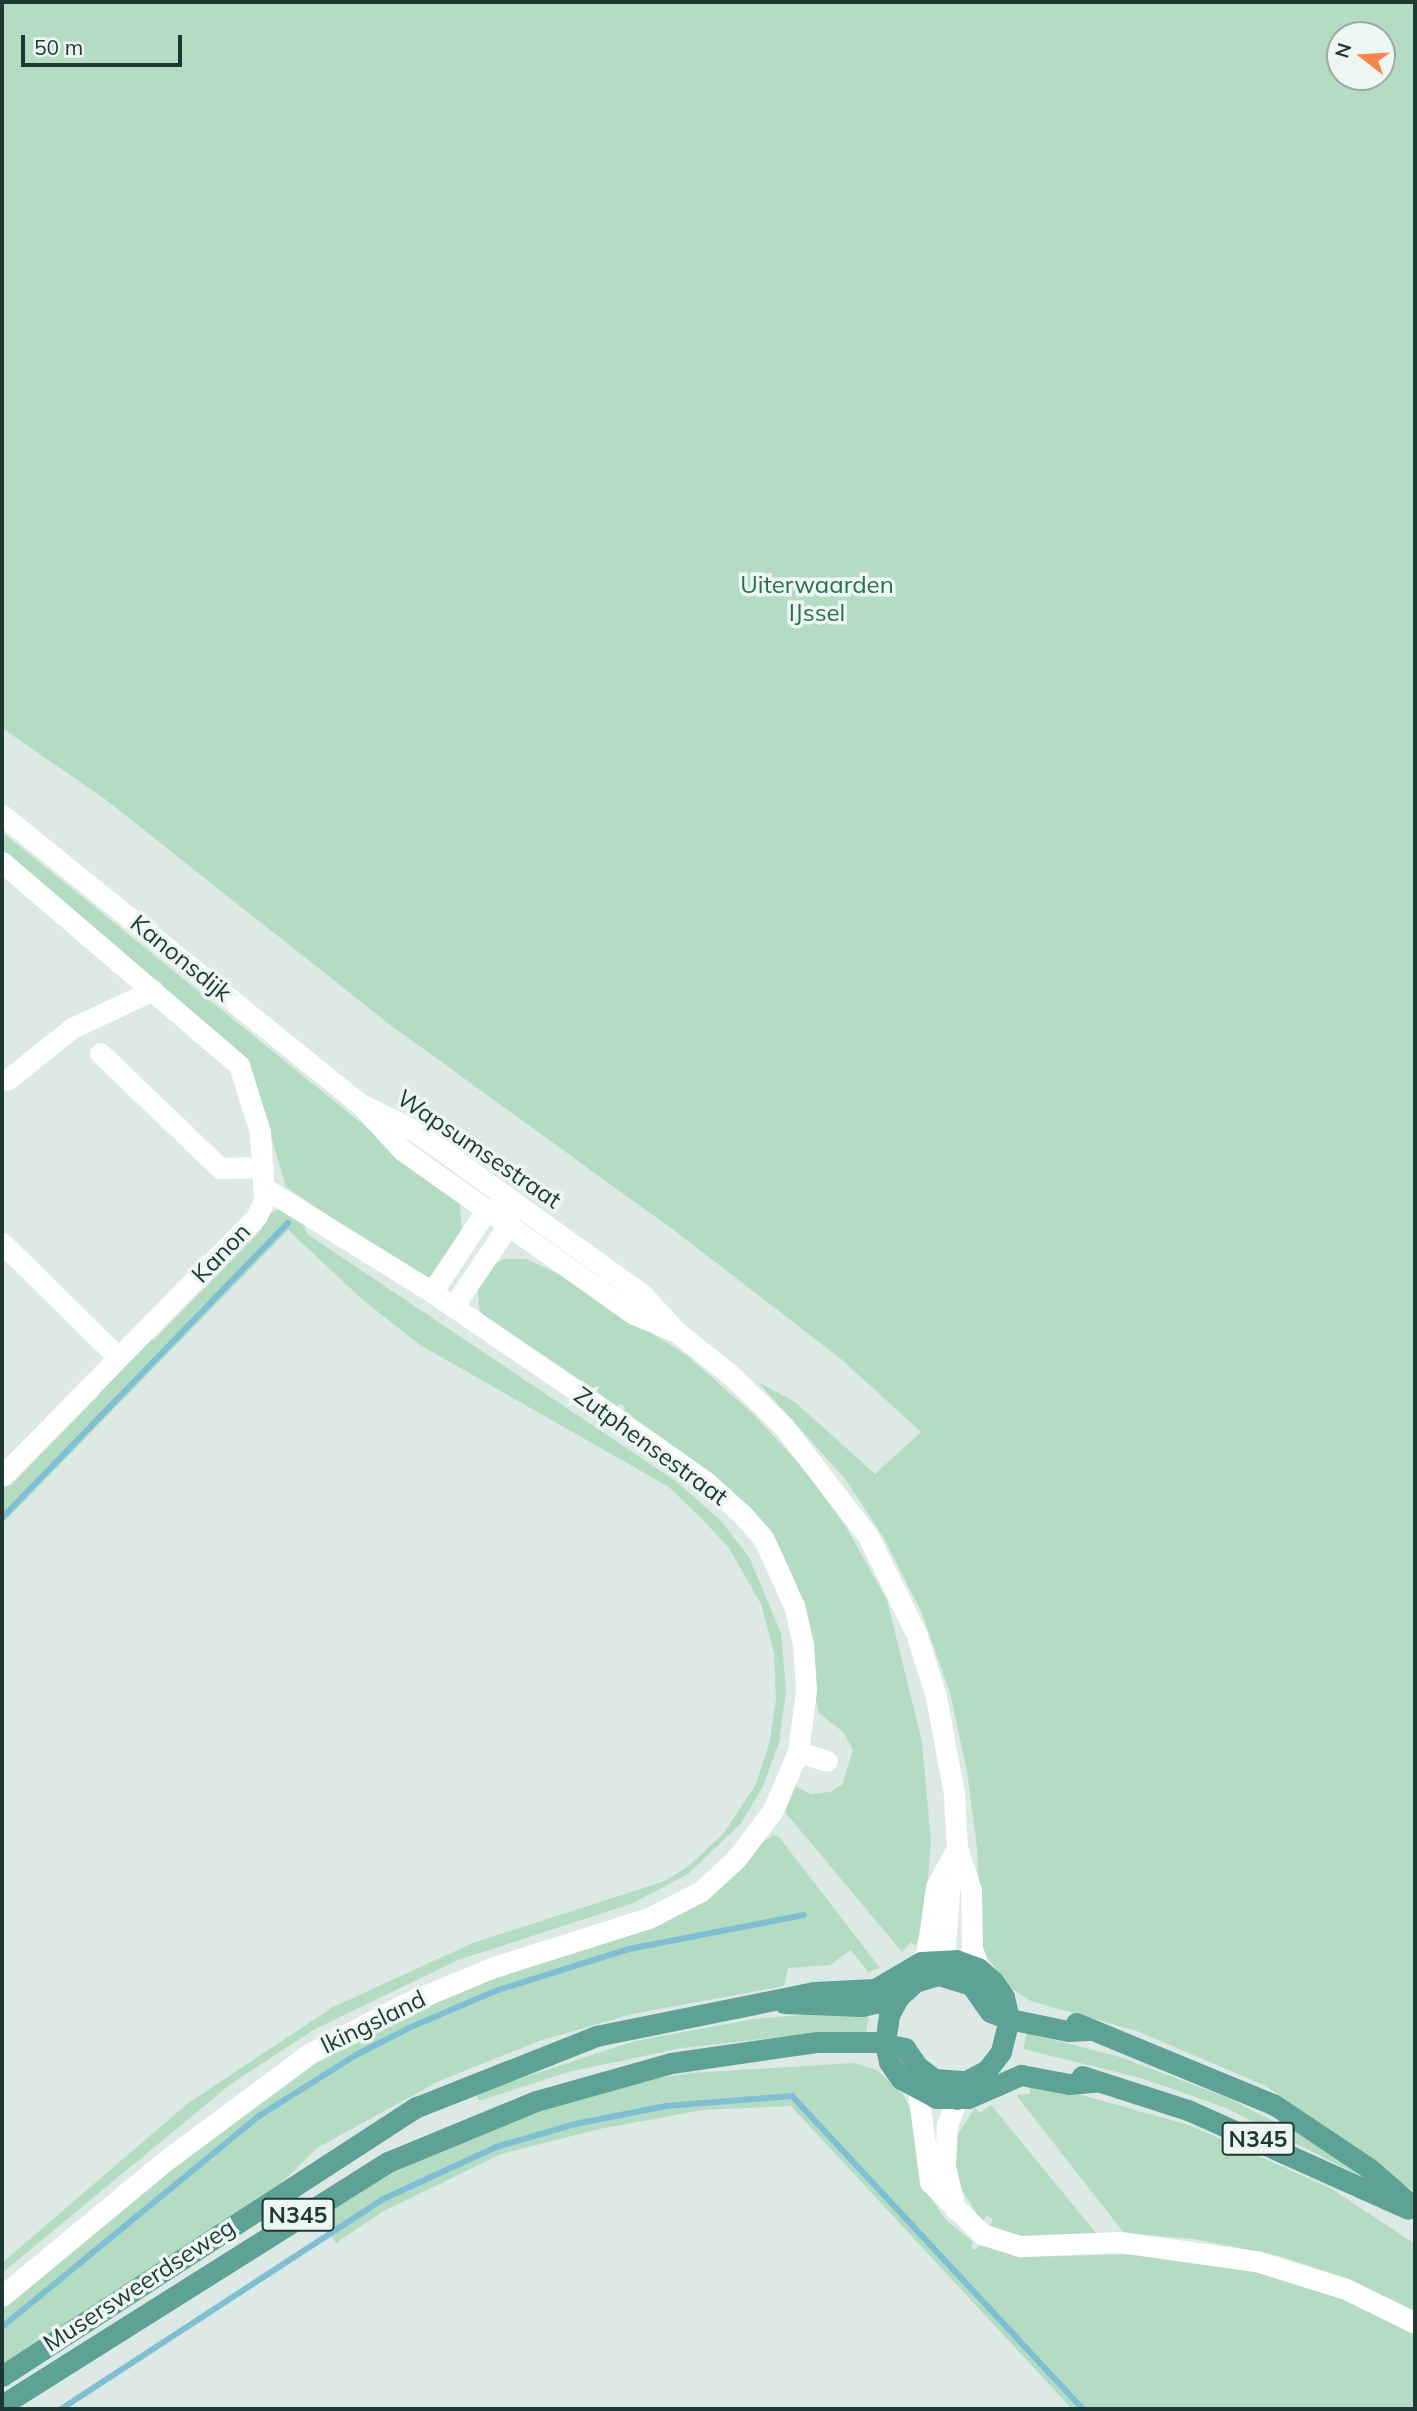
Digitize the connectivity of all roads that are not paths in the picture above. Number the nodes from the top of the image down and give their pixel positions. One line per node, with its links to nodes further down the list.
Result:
1 (2, 815): 6 (street, Kanonsdijk)
2 (2, 862): 3 (street, Kanonsdijk)
3 (153, 990): 5 (street); 7 (street, Kanonsdijk)
4 (100, 1053): 7 (street)
5 (7, 1080)
6 (359, 1103): 8 (street, Wapsumsestraat); 9 (street, Wapsumsestraat)
7 (263, 1178): 12 (street, Zutphensestraat); 15 (street, Kanon)
8 (511, 1199): 9 (street); 10 (street); 14 (street, Wapsumsestraat)
9 (485, 1212): 10 (street, Wapsumsestraat); 12 (street)
10 (507, 1227): 13 (street); 14 (street, Wapsumsestraat)
11 (2, 1244): 15 (street)
12 (432, 1292): 13 (street, Zutphensestraat)
13 (453, 1307): 17 (street, Zutphensestraat)
14 (677, 1332): 20 (street, Wapsumsestraat)
15 (118, 1357): 16 (street, Kanon)
16 (2, 1476)
17 (798, 1752): 18 (street); 19 (street, Zutphensestraat)
18 (827, 1761)
19 (773, 1810): 33 (street, Ikingsland)
20 (957, 1848): 21 (street); 22 (street, Wapsumsestraat)
21 (934, 1965): 22 (main road); 23 (main road, N345); 25 (main road, N345)
22 (978, 1968): 24 (main road, N345)
23 (894, 1991): 27 (main road); 35 (main road, Musersweerdseweg / N345)
24 (1004, 1997): 25 (main road, N345); 26 (main road, N345)
25 (1009, 2020): 26 (main road, N345); 28 (main road, N345)
26 (1088, 2030): 31 (main road, N345)
27 (887, 2053): 29 (main road, N345); 30 (main road); 36 (main road, Musersweerdseweg / N345)
28 (996, 2073): 29 (main road, N345); 31 (main road, N345)
29 (962, 2090): 30 (main road); 32 (street)
30 (918, 2091): 32 (street)
31 (1415, 2210)
32 (956, 2211): 34 (street)
33 (2, 2297)
34 (1415, 2323)
35 (2, 2376)
36 (2, 2405)

